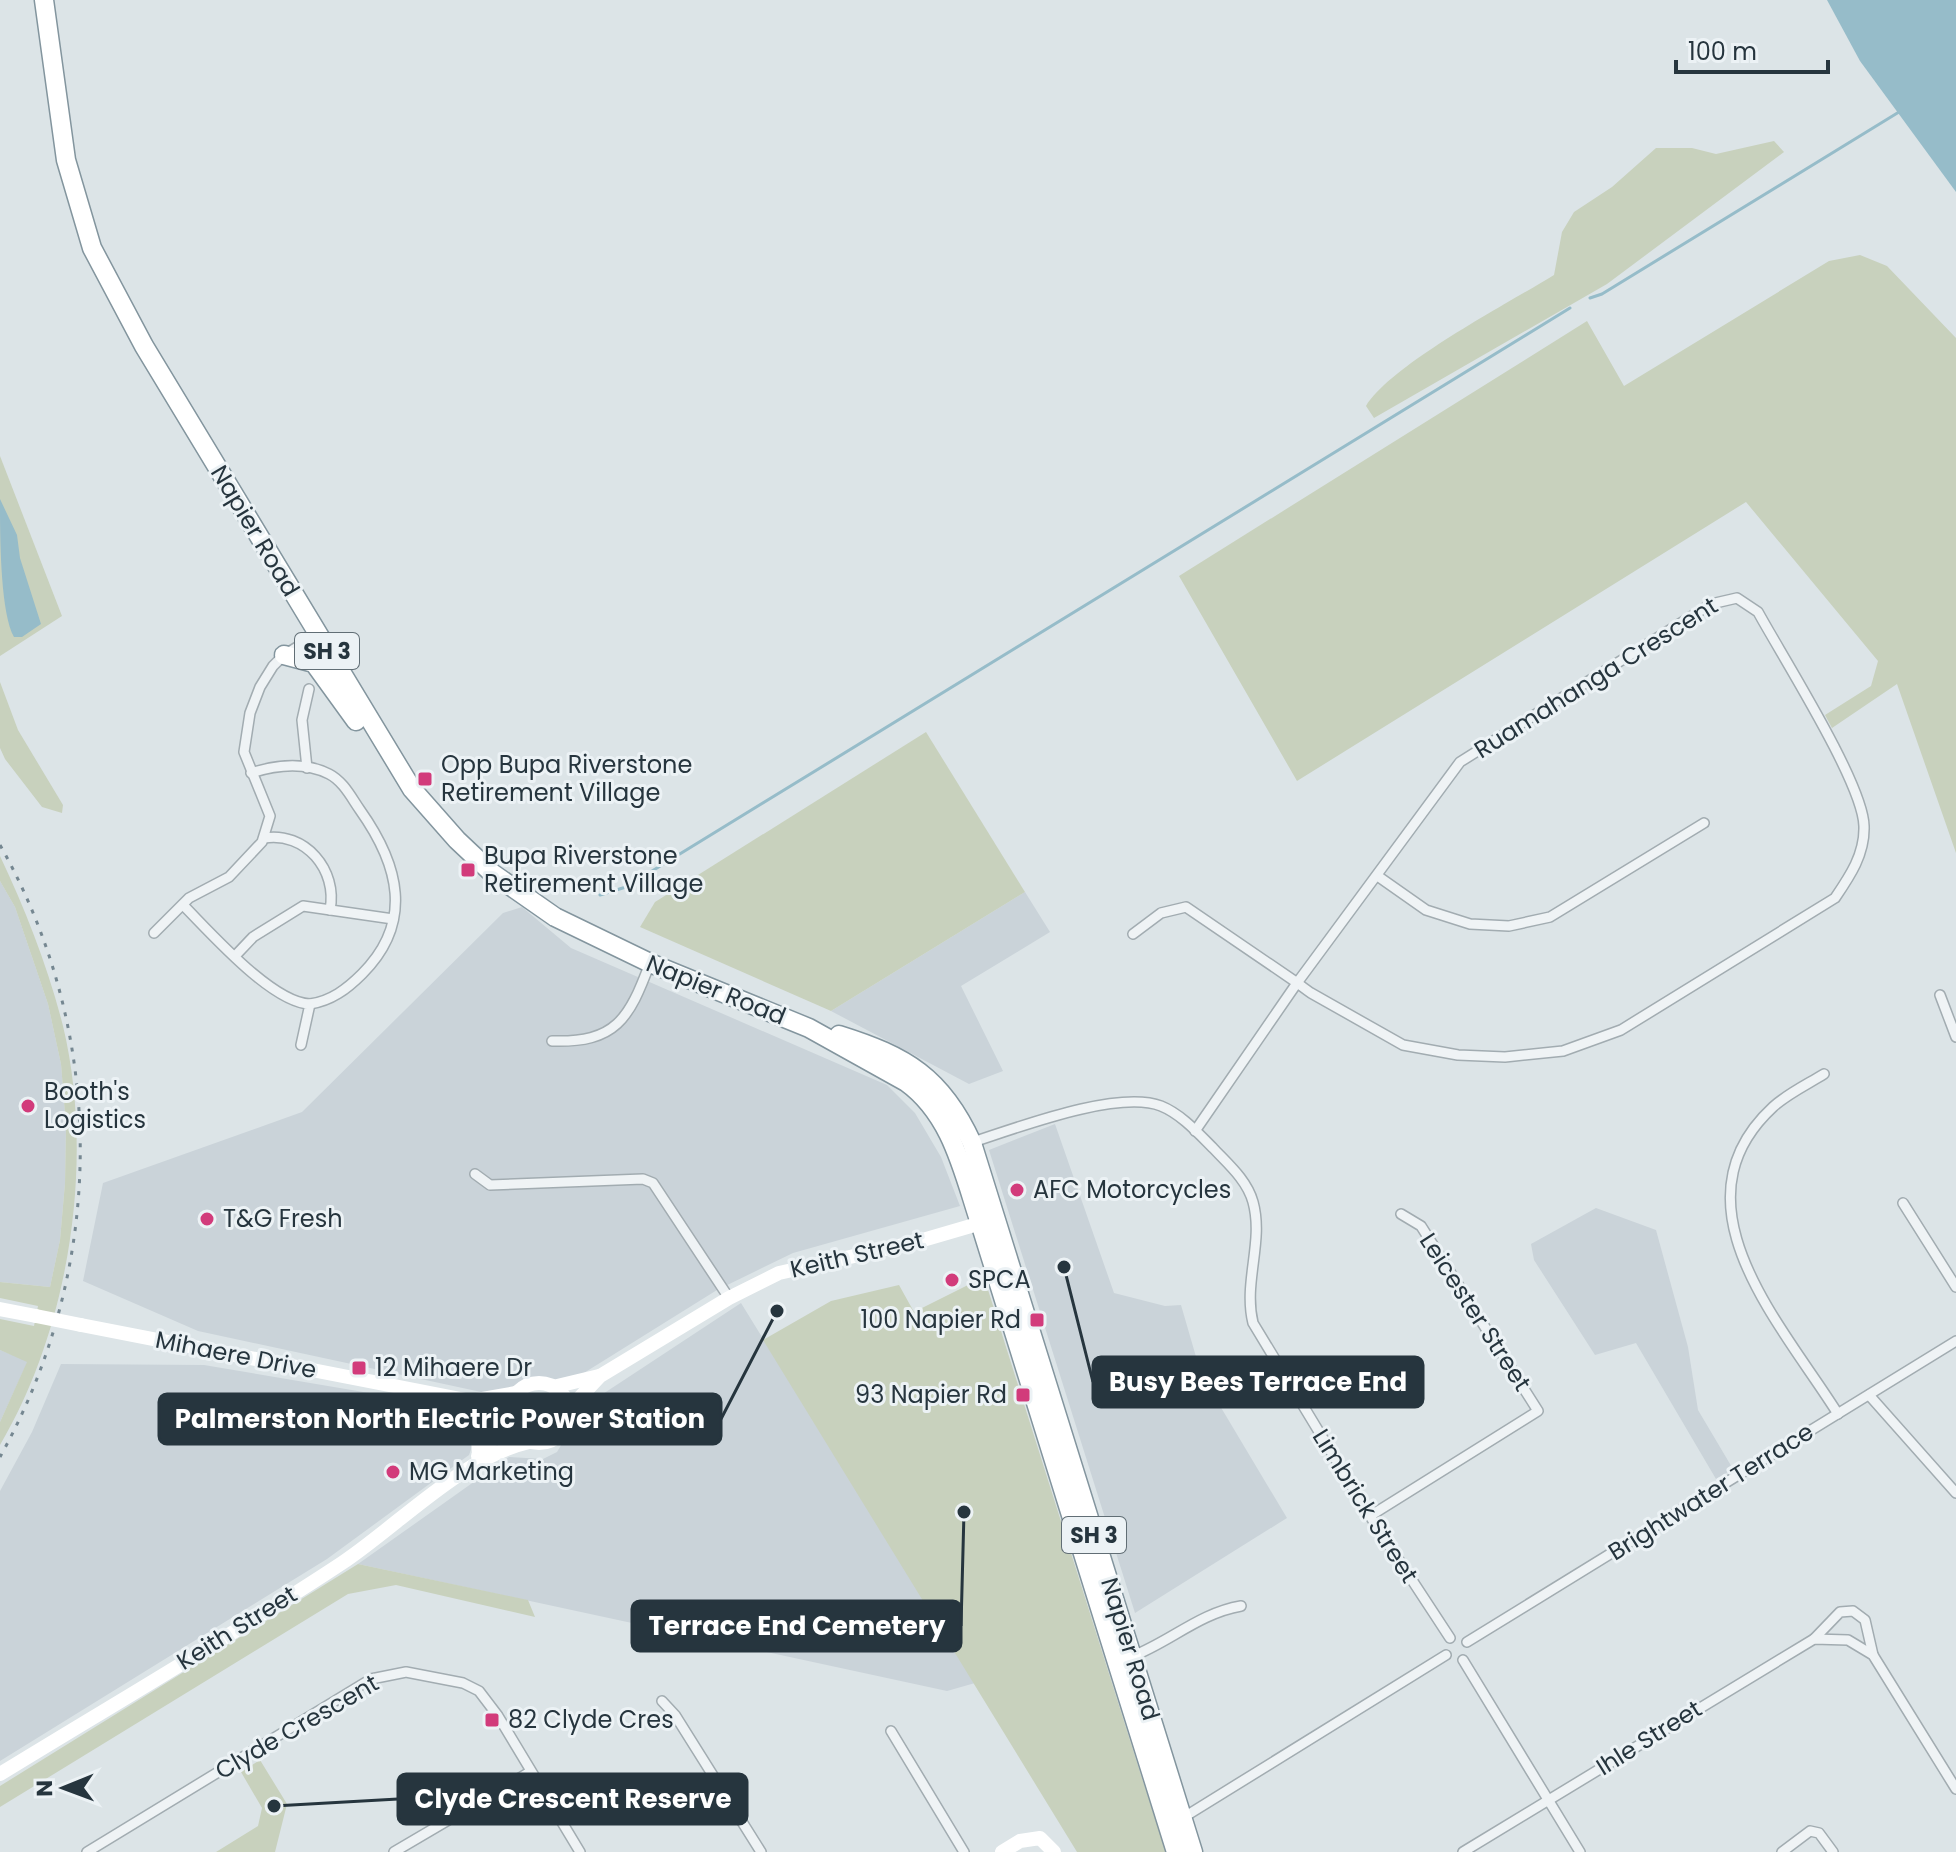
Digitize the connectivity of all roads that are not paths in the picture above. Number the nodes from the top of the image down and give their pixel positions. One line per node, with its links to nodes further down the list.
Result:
1 (44, 0): 2 (highway, Napier Road / SH 3)
2 (317, 635): 3 (street); 7 (highway, Napier Road / SH 3)
3 (284, 655): 6 (street); 7 (highway)
4 (309, 689): 5 (street)
5 (307, 768): 6 (street); 13 (street)
6 (251, 773): 9 (street)
7 (402, 774): 17 (highway, Napier Road / SH 3)
8 (1704, 823): 10 (street)
9 (264, 838): 11 (street); 12 (street)
10 (1379, 877): 18 (street, Ruamahanga Crescent); 18 (street, Ruamahanga Crescent)
11 (183, 905): 14 (street); 16 (street)
12 (330, 910): 13 (street); 16 (street)
13 (393, 919): 20 (street)
14 (154, 933)
15 (1133, 934): 18 (street)
16 (235, 956): 20 (street)
17 (650, 963): 22 (street); 26 (highway, Napier Road / SH 3)
18 (1297, 983): 25 (street, Ruamahanga Crescent)
19 (1940, 995): 21 (street)
20 (310, 1004): 23 (street)
21 (1956, 1037)
22 (552, 1041)
23 (301, 1045)
24 (1824, 1074): 42 (street)
25 (1195, 1131): 26 (street, Limbrick Street); 48 (street, Limbrick Street)
26 (964, 1146): 30 (highway, Napier Road / SH 3)
27 (475, 1174): 32 (street)
28 (1903, 1203): 31 (street)
29 (1401, 1214): 48 (street, Leicester Street)
30 (988, 1221): 32 (main road, Keith Street); 49 (highway, Napier Road / SH 3)
31 (1956, 1287)
32 (729, 1298): 35 (main road, Keith Street)
33 (0, 1309): 39 (main road, Mihaere Drive, bridge)
34 (1956, 1341): 38 (street, Brightwater Terrace)
35 (600, 1376): 36 (main road, Keith Street); 41 (main road, Keith Street)
36 (553, 1387): 37 (main road); 41 (main road)
37 (516, 1393): 40 (main road, Mihaere Drive); 43 (main road)
38 (1869, 1395): 42 (street, Brightwater Terrace); 47 (street)
39 (453, 1397): 40 (main road, Mihaere Drive); 45 (main road)
40 (471, 1401): 43 (main road, Mihaere Drive)
41 (569, 1409): 44 (main road)
42 (1838, 1414): 53 (street, Brightwater Terrace)
43 (509, 1420): 44 (main road); 45 (main road, Keith Street)
44 (529, 1442): 46 (main road, Keith Street)
45 (479, 1455): 46 (main road, Keith Street)
46 (467, 1470): 61 (main road, Keith Street)
47 (1956, 1493)
48 (1370, 1516): 51 (street, Limbrick Street)
49 (1090, 1550): 56 (highway, Napier Road / SH 3); 64 (highway, Napier Road / SH 3)
50 (1241, 1606): 56 (street)
51 (1450, 1638): 53 (street); 54 (street)
52 (1814, 1639): 55 (street, Ihle Street); 55 (street); 63 (street, Ihle Street)
53 (1467, 1642): 57 (street)
54 (1446, 1655): 57 (street); 64 (street)
55 (1873, 1655): 62 (street)
56 (1133, 1656): 64 (highway, Napier Road / SH 3)
57 (1463, 1660): 63 (street)
58 (662, 1701): 68 (street)
59 (891, 1731): 69 (street)
60 (530, 1772): 65 (street, Clyde Crescent); 66 (street); 67 (street, Clyde Crescent)
61 (0, 1774)
62 (1956, 1789)
63 (1548, 1800): 74 (street, Ihle Street); 75 (street)
64 (1174, 1821): 72 (highway, Napier Road / SH 3); 73 (highway, Napier Road / SH 3)
65 (87, 1852)
66 (394, 1852)
67 (580, 1852)
68 (761, 1852)
69 (964, 1852)
70 (1002, 1852): 71 (main road)
71 (1054, 1852)
72 (1176, 1852)
73 (1193, 1852)
74 (1463, 1852)
75 (1580, 1852)
76 (1782, 1852): 77 (street)
77 (1833, 1852)

